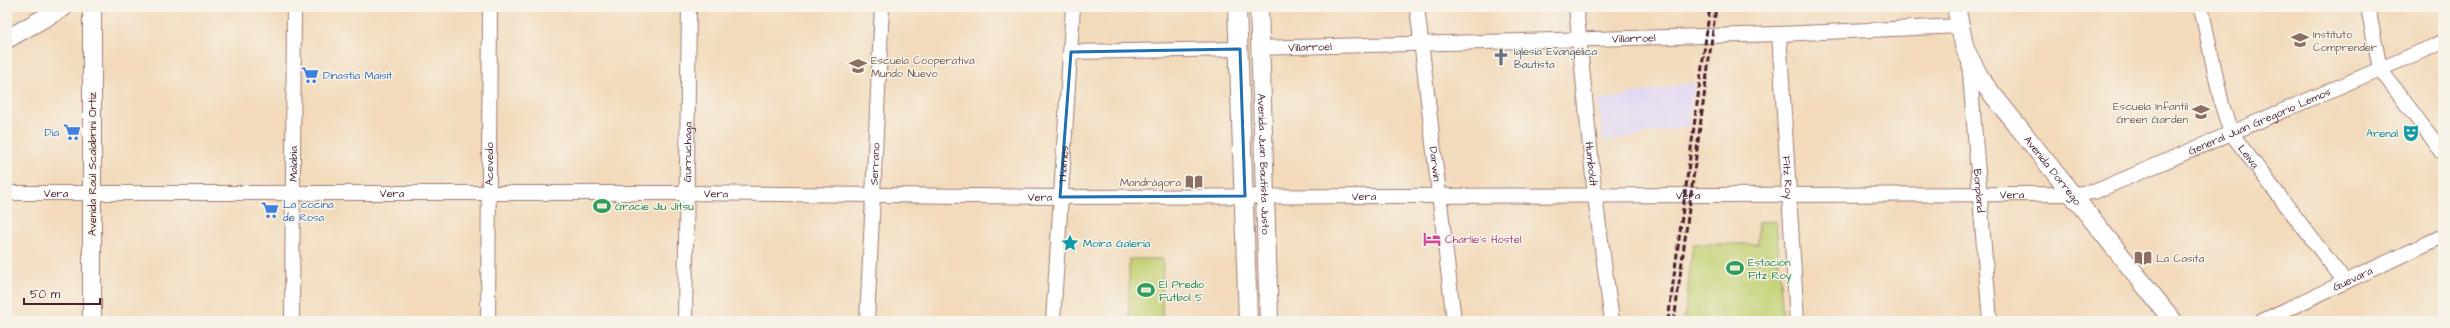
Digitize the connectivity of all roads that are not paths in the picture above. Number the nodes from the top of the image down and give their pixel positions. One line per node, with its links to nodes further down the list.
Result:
1 (64, 7): 18 (main road)
2 (92, 7): 31 (main road, Avenida Raúl Scalabrini Ortiz)
3 (294, 7): 32 (street, Malabia)
4 (490, 7): 29 (street, Acevedo)
5 (689, 7): 30 (street, Gurruchaga)
6 (882, 7): 35 (street, Serrano)
7 (1073, 7): 23 (street, Thames)
8 (1237, 7): 22 (main road, Avenida Juan Bautista Justo)
9 (1259, 7): 21 (main road, Avenida Juan Bautista Justo)
10 (1417, 7): 20 (street, Darwin)
11 (1576, 7): 17 (street, Humboldt)
12 (1956, 7): 15 (main road, Avenida Dorrego)
13 (2201, 7): 26 (street, Leiva)
14 (2368, 7): 25 (street)
15 (1960, 26): 16 (street, Villarroel); 24 (main road, Avenida Dorrego)
16 (1779, 34): 17 (street, Villarroel); 36 (street, Fitz Roy)
17 (1579, 38): 20 (street, Villarroel); 41 (street, Humboldt)
18 (7, 39)
19 (2443, 42): 25 (street, General Juan Gregorio Lemos)
20 (1421, 44): 21 (street, Villarroel); 40 (street, Darwin)
21 (1260, 48): 39 (main road, Avenida Juan Bautista Justo)
22 (1240, 49): 23 (street); 38 (main road, Avenida Juan Bautista Justo)
23 (1071, 52): 37 (street, Thames)
24 (1969, 59): 33 (street, Bonpland); 34 (main road, Avenida Dorrego)
25 (2380, 69): 26 (street, General Juan Gregorio Lemos); 27 (street)
26 (2231, 133): 34 (street, General Juan Gregorio Lemos); 43 (street, Leiva)
27 (2443, 152)
28 (7, 193): 31 (street, Vera)
29 (490, 193): 30 (street, Vera); 32 (street, Vera); 46 (street, Acevedo)
30 (686, 193): 35 (street, Vera); 47 (street, Gurruchaga)
31 (92, 194): 32 (street, Vera); 44 (main road, Avenida Raúl Scalabrini Ortiz)
32 (292, 194): 45 (street, Malabia)
33 (1979, 194): 34 (street, Vera); 36 (street, Vera); 55 (street, Bonpland)
34 (2074, 194): 56 (main road, Avenida Dorrego)
35 (873, 195): 37 (street, Vera); 48 (street, Serrano)
36 (1788, 195): 41 (street, Vera); 54 (street, Fitz Roy)
37 (1060, 196): 38 (street, Vera); 49 (street, Thames)
38 (1245, 196): 39 (street, Vera); 50 (main road, Avenida Juan Bautista Justo)
39 (1267, 196): 40 (street, Vera); 51 (main road, Avenida Juan Bautista Justo)
40 (1439, 196): 41 (street, Vera); 52 (street, Darwin)
41 (1595, 197): 53 (street, Humboldt)
42 (2443, 236): 43 (street, Guevara)
43 (2345, 282): 57 (street, Guevara)
44 (92, 321)
45 (292, 321)
46 (488, 321)
47 (685, 321)
48 (867, 321)
49 (1053, 321)
50 (1248, 321)
51 (1269, 321)
52 (1454, 321)
53 (1612, 321)
54 (1797, 321)
55 (1990, 321)
56 (2172, 321)
57 (2262, 321)

